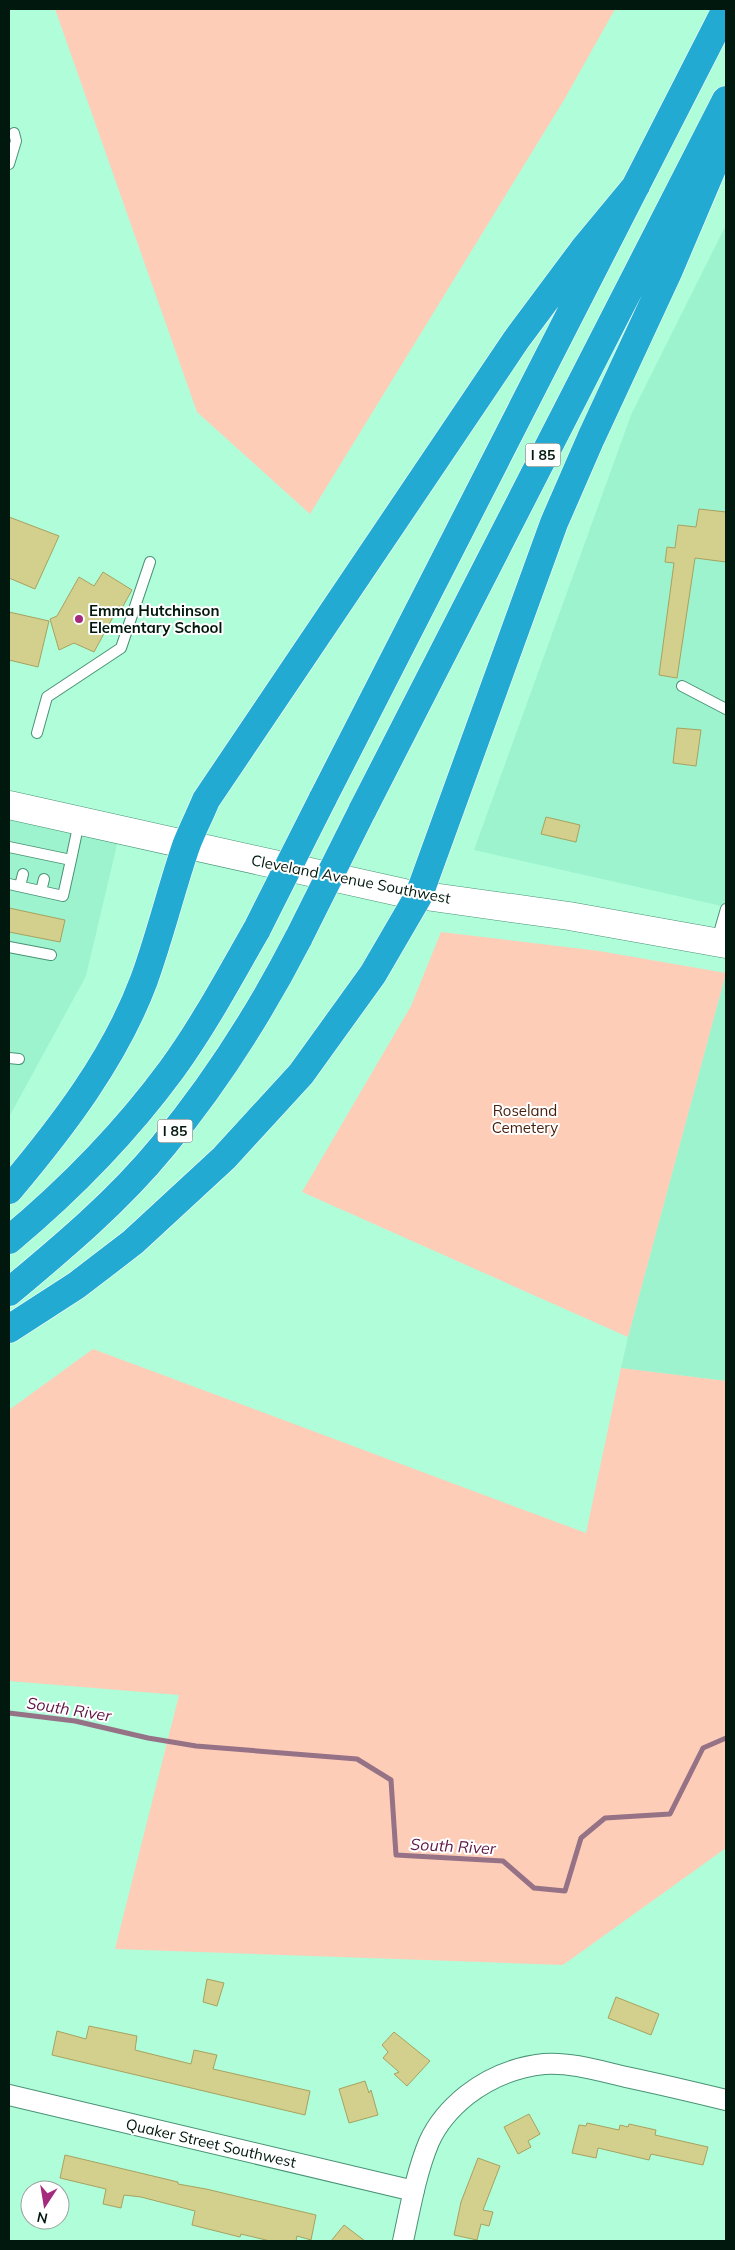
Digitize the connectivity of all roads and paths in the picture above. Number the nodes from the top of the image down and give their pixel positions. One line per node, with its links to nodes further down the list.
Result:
1 (726, 10): 6 (highway, I 85)
2 (726, 100): 28 (highway, I 85, bridge)
3 (14, 133): 5 (lane)
4 (726, 136): 21 (highway)
5 (9, 164)
6 (636, 186): 13 (highway); 27 (highway, I 85, bridge)
7 (150, 562): 10 (lane)
8 (682, 686): 9 (lane)
9 (726, 709)
10 (36, 733)
11 (9, 805): 12 (main road, Cleveland Avenue Southwest)
12 (80, 821): 13 (main road, Cleveland Avenue Southwest); 15 (lane)
13 (187, 845): 21 (main road, Cleveland Avenue Southwest); 26 (highway)
14 (9, 848): 15 (lane)
15 (71, 860): 20 (lane)
16 (23, 874): 19 (lane)
17 (44, 879): 20 (lane)
18 (9, 884): 19 (lane)
19 (20, 886): 20 (lane)
20 (41, 891)
21 (419, 895): 23 (main road, Cleveland Avenue Southwest); 29 (highway)
22 (726, 909): 23 (lane)
23 (722, 942)
24 (9, 947): 25 (lane)
25 (51, 955)
26 (9, 1190)
27 (9, 1240)
28 (9, 1292)
29 (9, 1329)
30 (9, 2095): 32 (street, Quaker Street Southwest)
31 (726, 2100): 32 (street)
32 (414, 2191): 33 (street)
33 (403, 2241)

